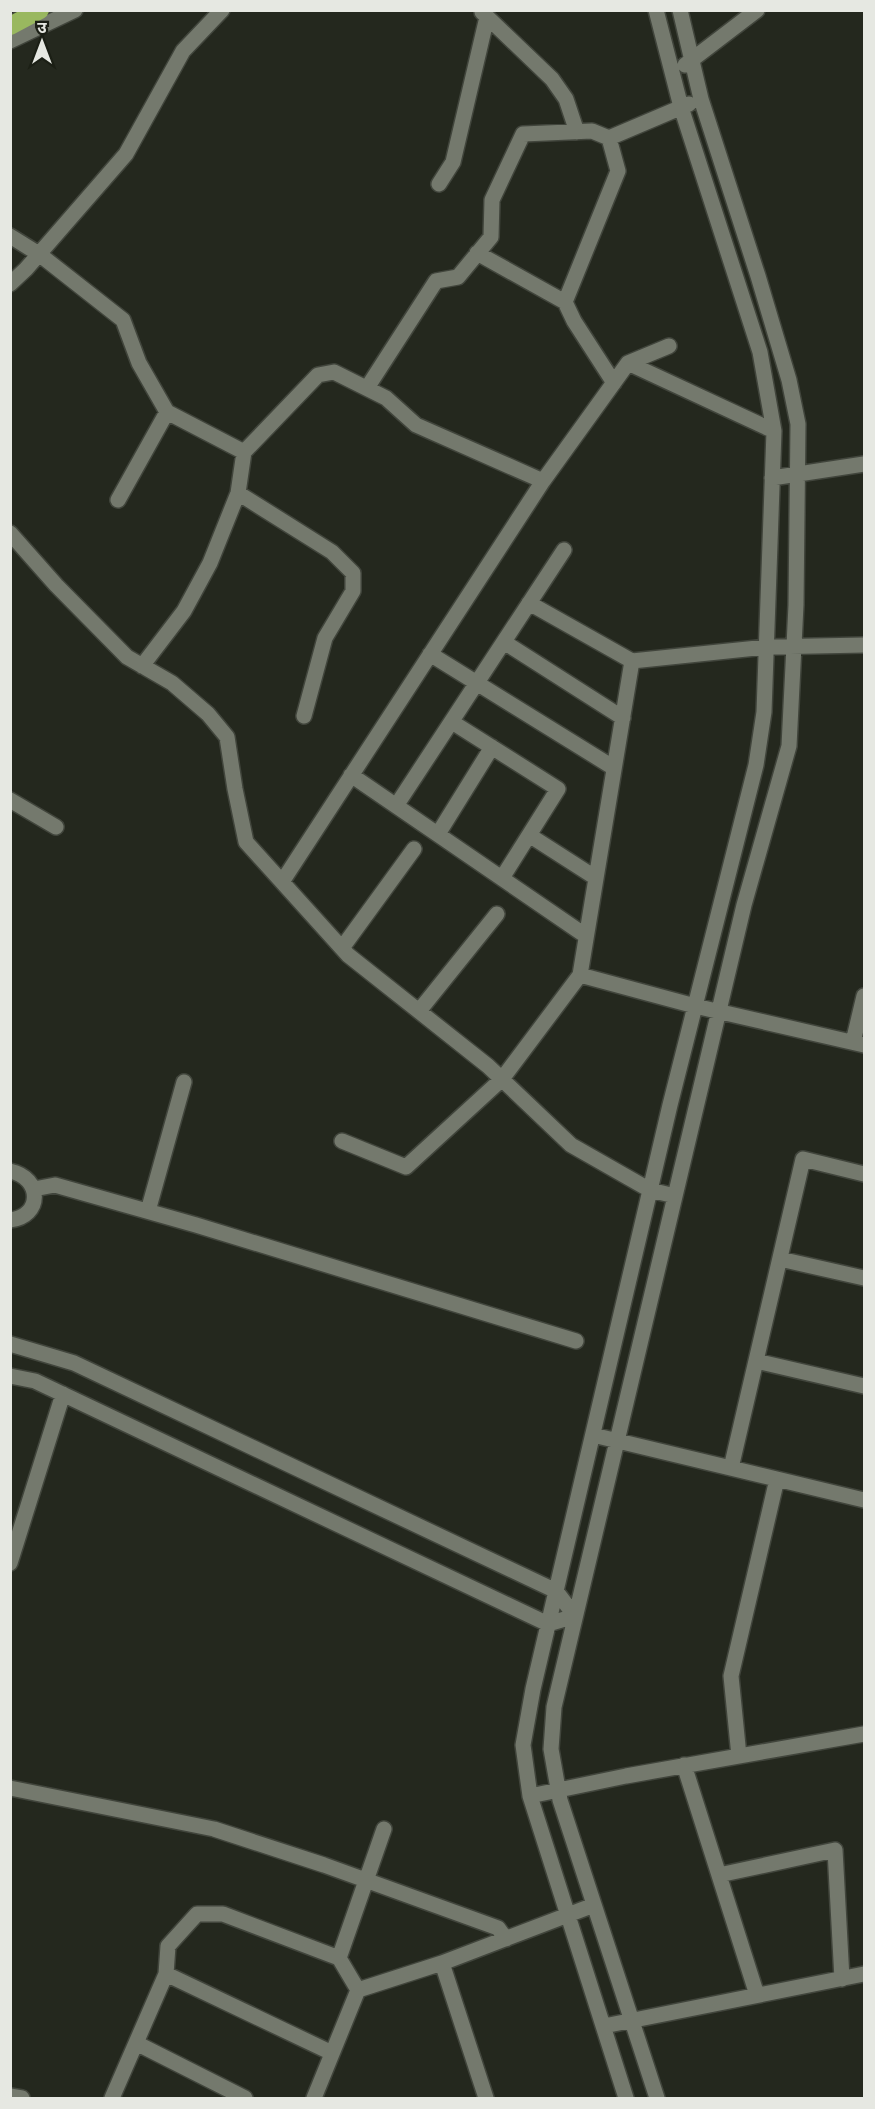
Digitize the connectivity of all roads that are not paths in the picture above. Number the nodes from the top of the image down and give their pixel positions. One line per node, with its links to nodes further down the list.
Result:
1 (40, 10): 8 (highway)
2 (75, 10): 9 (street)
3 (222, 10): 18 (street)
4 (656, 10): 11 (street)
5 (680, 10): 10 (street)
6 (757, 10): 10 (street)
7 (483, 14): 14 (street); 16 (street)
8 (10, 26)
9 (10, 41)
10 (692, 60): 11 (street); 12 (street)
11 (673, 74): 13 (street)
12 (701, 99): 13 (street); 30 (street)
13 (681, 107): 15 (street); 27 (street)
14 (577, 132): 15 (street); 19 (street)
15 (609, 138): 21 (street)
16 (439, 184)
17 (10, 236): 18 (street)
18 (39, 254): 20 (street); 26 (street)
19 (477, 254): 21 (street); 25 (street)
20 (10, 284)
21 (565, 302): 24 (street)
22 (669, 346): 23 (street)
23 (628, 363): 24 (street); 27 (street)
24 (614, 383): 32 (street)
25 (367, 388): 28 (street); 32 (street)
26 (167, 412): 28 (street); 34 (street)
27 (774, 431): 31 (street)
28 (244, 452): 33 (street)
29 (864, 464): 30 (street)
30 (797, 474): 31 (street); 40 (street)
31 (772, 478): 41 (street)
32 (543, 481): 42 (street)
33 (238, 493): 44 (street); 46 (street)
34 (118, 500)
35 (10, 534): 44 (street)
36 (564, 550): 37 (street)
37 (529, 603): 38 (street); 43 (street)
38 (504, 642): 45 (street); 47 (street)
39 (864, 645): 40 (street)
40 (794, 647): 41 (street); 68 (street)
41 (766, 648): 43 (street); 66 (street)
42 (430, 654): 45 (street); 51 (street)
43 (632, 661): 47 (street)
44 (142, 666): 60 (street)
45 (478, 682): 48 (street); 50 (street)
46 (304, 716)
47 (623, 718): 50 (street)
48 (452, 722): 49 (street); 53 (street)
49 (492, 747): 55 (street); 56 (street)
50 (614, 768): 59 (street)
51 (351, 775): 53 (street); 60 (street)
52 (12, 804): 54 (street)
53 (396, 806): 55 (street)
54 (56, 827)
55 (438, 834): 58 (street)
56 (529, 835): 58 (street); 59 (street)
57 (414, 849): 63 (street)
58 (502, 878): 62 (street)
59 (596, 878): 62 (street)
60 (282, 882): 63 (street)
61 (497, 914): 67 (street)
62 (586, 936): 64 (street)
63 (342, 948): 67 (street)
64 (580, 975): 66 (street); 70 (street)
65 (864, 996): 69 (street)
66 (695, 1006): 68 (street); 76 (street)
67 (419, 1011): 70 (street)
68 (719, 1011): 69 (street); 77 (street)
69 (859, 1044)
70 (502, 1079): 72 (street); 76 (street)
71 (184, 1082): 78 (street)
72 (342, 1141)
73 (10, 1171): 75 (street)
74 (864, 1174): 80 (street)
75 (34, 1189): 78 (street); 79 (street)
76 (650, 1190): 77 (street); 88 (street)
77 (675, 1196): 89 (street)
78 (148, 1212): 82 (street)
79 (10, 1220)
80 (780, 1259): 81 (street); 84 (street)
81 (864, 1278)
82 (576, 1341)
83 (10, 1344): 94 (street)
84 (756, 1361): 86 (street); 90 (street)
85 (10, 1376): 87 (street)
86 (864, 1386)
87 (63, 1394): 93 (street); 96 (street)
88 (592, 1435): 89 (street); 94 (street)
89 (617, 1441): 90 (street); 95 (street)
90 (731, 1468): 91 (street)
91 (777, 1479): 92 (street); 98 (street)
92 (864, 1500)
93 (10, 1563)
94 (556, 1592): 95 (street); 96 (street)
95 (575, 1616): 96 (street); 101 (street)
96 (548, 1624): 102 (street)
97 (864, 1734): 98 (street)
98 (739, 1756): 99 (street)
99 (684, 1766): 101 (street); 104 (street)
100 (10, 1788): 105 (street)
101 (558, 1790): 102 (street); 106 (street)
102 (530, 1796): 107 (street)
103 (384, 1829): 105 (street)
104 (719, 1875): 113 (street); 115 (street)
105 (366, 1880): 108 (street); 109 (street)
106 (594, 1905): 107 (street); 116 (street)
107 (568, 1915): 108 (street); 117 (street)
108 (506, 1939): 110 (street)
109 (339, 1958): 111 (street); 114 (street)
110 (442, 1963): 114 (street); 125 (street)
111 (166, 1974): 118 (street); 119 (street)
112 (864, 1974): 113 (street)
113 (842, 1979): 115 (street)
114 (358, 1990): 119 (street)
115 (757, 1995): 116 (street)
116 (632, 2020): 117 (street); 127 (street)
117 (604, 2026): 126 (street)
118 (136, 2043): 122 (street); 123 (street)
119 (332, 2053): 124 (street)
120 (10, 2096): 121 (street)
121 (22, 2098)
122 (112, 2098)
123 (245, 2098)
124 (314, 2098)
125 (486, 2098)
126 (627, 2098)
127 (657, 2098)

